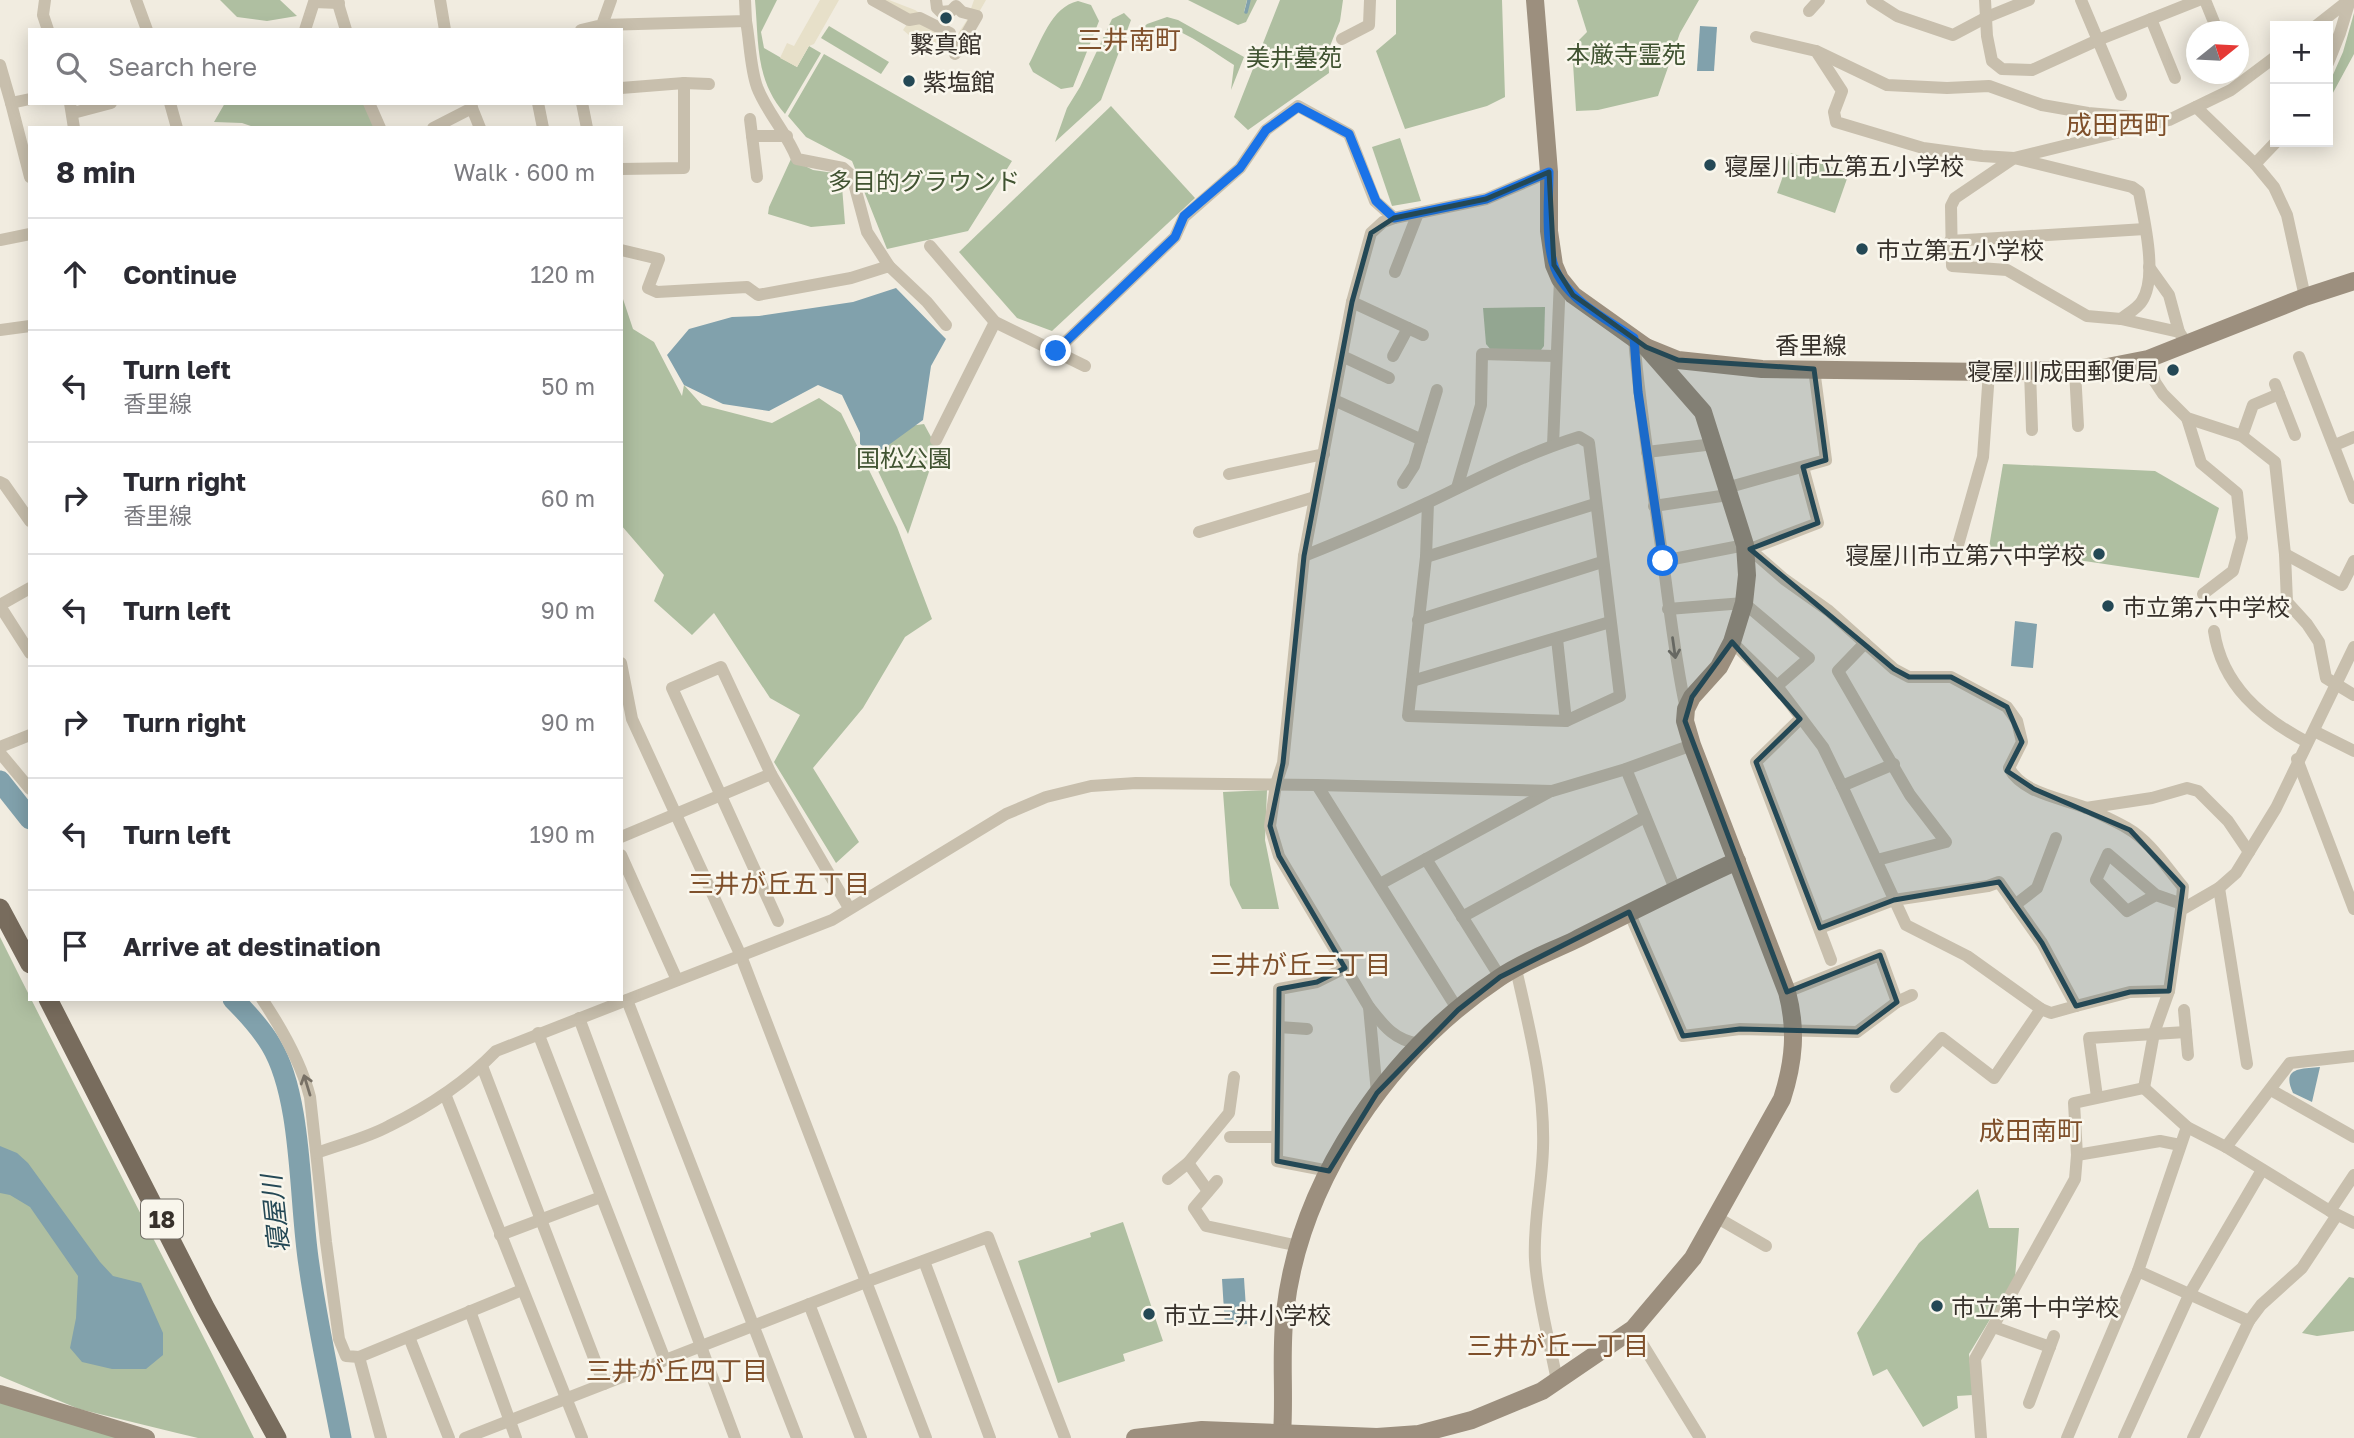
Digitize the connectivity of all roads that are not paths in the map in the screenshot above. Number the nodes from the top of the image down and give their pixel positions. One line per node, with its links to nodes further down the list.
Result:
1 (45, 0): 25 (street)
2 (135, 0): 26 (street)
3 (440, 0): 29 (street)
4 (611, 0): 30 (street)
5 (745, 0): 24 (street)
6 (873, 0): 7 (street)
7 (936, 0)
8 (1370, 0): 32 (street)
9 (1535, 0): 69 (street)
10 (1819, 0): 19 (street)
11 (1872, 0): 20 (street)
12 (1985, 0): 20 (street)
13 (2029, 0): 20 (street)
14 (2081, 0): 33 (street)
15 (2199, 0): 21 (street)
16 (2205, 0): 22 (street)
17 (2350, 0): 23 (street); 34 (street)
18 (338, 2): 27 (street); 28 (street)
19 (1809, 11)
20 (1987, 17): 33 (street)
21 (2151, 19): 33 (street); 38 (street)
22 (2214, 21)
23 (2323, 21)
24 (746, 22): 30 (street); 63 (street)
25 (47, 28)
26 (146, 28)
27 (306, 28)
28 (345, 28)
29 (445, 28)
30 (601, 28)
31 (1755, 37): 35 (street)
32 (1349, 39)
33 (2098, 40): 42 (street)
34 (2333, 50)
35 (1815, 51): 54 (street); 65 (street)
36 (2270, 62): 51 (street)
37 (0, 65): 44 (street)
38 (2175, 78)
39 (684, 83): 40 (street); 41 (street); 68 (street)
40 (709, 84)
41 (623, 88)
42 (2121, 95)
43 (28, 99): 44 (street)
44 (11, 103): 67 (street)
45 (95, 105): 52 (street)
46 (171, 105): 56 (street)
47 (370, 105): 57 (street)
48 (538, 105): 60 (street)
49 (582, 105): 61 (street)
50 (472, 106): 58 (street); 59 (street)
51 (2196, 107): 54 (street); 66 (street)
52 (71, 108): 55 (street)
53 (751, 119): 62 (street)
54 (2169, 120): 65 (street)
55 (74, 126)
56 (176, 126)
57 (379, 126)
58 (437, 126)
59 (479, 126)
60 (542, 126)
61 (587, 126)
62 (752, 136): 63 (street); 70 (street)
63 (787, 136): 79 (street)
64 (2271, 147): 66 (street)
65 (2014, 158): 73 (street); 76 (street)
66 (2255, 164): 84 (street)
67 (28, 169)
68 (623, 169)
69 (1549, 172): 71 (street); 82 (street)
70 (757, 177)
71 (1418, 213): 72 (street); 81 (street)
72 (1394, 218): 85 (street); 95 (street)
73 (2146, 229): 76 (street); 80 (street)
74 (28, 234): 75 (street)
75 (0, 240)
76 (1950, 241): 86 (street)
77 (930, 246): 87 (street)
78 (623, 250): 79 (street)
79 (889, 266): 88 (street)
80 (2148, 267): 86 (street); 93 (street)
81 (1395, 272)
82 (1560, 279): 94 (street, 香里線); 98 (street)
83 (2354, 281): 84 (street, 香里線)
84 (2305, 297): 93 (street, 香里線)
85 (1352, 302): 90 (street); 96 (street)
86 (2121, 319): 93 (street)
87 (995, 322): 95 (street); 115 (street)
88 (946, 325)
89 (28, 326): 91 (street)
90 (1408, 328): 92 (street); 97 (street)
91 (0, 330)
92 (1423, 335)
93 (2183, 338): 100 (street, 香里線)
94 (1640, 343): 102 (street, 香里線); 117 (street); 120 (street)
95 (1056, 351): 101 (street)
96 (1342, 356): 106 (street); 108 (street)
97 (1393, 356)
98 (1556, 356): 118 (street); 126 (street)
99 (2299, 357): 119 (street)
100 (2148, 359): 104 (street, 香里線); 109 (street)
101 (1085, 366)
102 (1814, 369): 105 (street, 香里線); 122 (street)
103 (2030, 371): 104 (street, 香里線); 105 (street, 香里線); 111 (street)
104 (2075, 371): 110 (street)
105 (1989, 372): 135 (street)
106 (1389, 378)
107 (1437, 390): 116 (street)
108 (1334, 400): 116 (street); 121 (street)
109 (2187, 418): 113 (street); 144 (street)
110 (2078, 426)
111 (2032, 430)
112 (2295, 435): 113 (street)
113 (2242, 436): 137 (street)
114 (2354, 437): 119 (street)
115 (936, 440)
116 (1422, 440): 125 (street)
117 (1714, 444): 120 (street); 127 (street)
118 (1553, 445): 126 (street); 131 (street)
119 (2335, 445): 129 (street)
120 (1647, 452): 132 (street)
121 (1324, 454): 123 (street); 128 (street)
122 (1803, 467): 127 (street); 136 (street)
123 (1229, 474)
124 (0, 482): 133 (street)
125 (1404, 483)
126 (1457, 488): 130 (street)
127 (1727, 492): 132 (street); 136 (street)
128 (1315, 497): 134 (street); 138 (street)
129 (2354, 498)
130 (1428, 502): 138 (street); 139 (street)
131 (1595, 504): 139 (street); 142 (street)
132 (1654, 506): 140 (street)
133 (28, 518)
134 (1199, 531)
135 (1958, 545)
136 (1748, 547): 140 (street); 145 (street); 153 (street)
137 (2285, 554): 141 (street); 158 (street)
138 (1304, 556): 174 (street)
139 (1426, 557): 148 (street)
140 (1663, 561): 147 (street)
141 (2354, 561)
142 (1602, 562): 148 (street); 149 (street)
143 (28, 589): 146 (street)
144 (2203, 594)
145 (1744, 603): 147 (street); 152 (street); 159 (street)
146 (0, 606): 155 (street)
147 (1668, 609): 161 (street, one-way to 161)
148 (1418, 620): 157 (street)
149 (1610, 622): 151 (street); 163 (street)
150 (2214, 631): 165 (street)
151 (1558, 639): 157 (street); 163 (street)
152 (1732, 642): 159 (street); 161 (street)
153 (1865, 643): 171 (street); 180 (street)
154 (2354, 646): 158 (street)
155 (28, 650)
156 (623, 673): 181 (street)
157 (1412, 681): 163 (street)
158 (2336, 685): 160 (street); 165 (street)
159 (1777, 686): 162 (street)
160 (2354, 695)
161 (1686, 709): 166 (street)
162 (1800, 719): 176 (street); 203 (street)
163 (1566, 721)
164 (28, 736): 167 (street)
165 (2311, 736): 168 (street); 170 (street)
166 (1692, 745): 172 (street); 189 (street)
167 (0, 747)
168 (2354, 751)
169 (0, 753): 177 (street)
170 (2297, 759): 185 (street); 199 (street)
171 (1894, 764): 176 (street); 188 (street)
172 (1626, 769): 178 (street); 182 (street)
173 (771, 774): 179 (street); 179 (street); 198 (street)
174 (1276, 784): 175 (street); 198 (street); 207 (street)
175 (1318, 785): 178 (street); 190 (street)
176 (1842, 786): 188 (street)
177 (28, 787)
178 (1552, 790): 187 (street)
179 (720, 796): 181 (street); 202 (street)
180 (2086, 808): 185 (street); 196 (street)
181 (676, 814): 183 (street); 204 (street)
182 (1645, 817): 192 (street); 201 (street)
183 (623, 836)
184 (2056, 838): 195 (street)
185 (2249, 852): 191 (street)
186 (623, 859): 209 (street)
187 (1426, 859): 190 (street); 201 (street)
188 (1877, 860): 194 (street)
189 (1737, 861): 192 (street); 211 (street)
190 (1380, 884): 222 (street)
191 (2219, 888): 196 (street); 234 (street)
192 (1675, 889): 200 (street)
193 (2156, 895): 193 (street); 196 (street)
194 (1894, 900): 195 (street); 203 (street); 221 (street)
195 (2015, 905): 219 (street)
196 (2181, 907): 210 (street)
197 (0, 908): 205 (main road)
198 (849, 908): 204 (street)
199 (2354, 909)
200 (1629, 912): 208 (street); 227 (street)
201 (1462, 917): 208 (street)
202 (778, 921)
203 (1820, 929): 206 (street)
204 (741, 956): 209 (street); 266 (street)
205 (28, 960)
206 (1831, 960)
207 (1345, 968): 220 (street); 225 (street)
208 (1508, 973): 222 (street); 279 (street)
209 (677, 979): 214 (street)
210 (2169, 991): 219 (street); 230 (street)
211 (1787, 992): 218 (street); 227 (street)
212 (1912, 995): 218 (street)
213 (623, 1000): 214 (street)
214 (627, 1000): 272 (street)
215 (49, 1001): 287 (main road, 18)
216 (263, 1001): 249 (street, one-way to 216)
217 (610, 1002): 224 (street)
218 (1897, 1002): 227 (street)
219 (2076, 1006): 221 (street)
220 (1369, 1007): 231 (street); 240 (street)
221 (2041, 1009): 237 (street)
222 (1458, 1010): 231 (street)
223 (2184, 1010): 228 (street)
224 (579, 1018): 229 (street); 276 (street)
225 (1279, 1027): 226 (street); 246 (street)
226 (1307, 1029)
227 (1793, 1030): 258 (street)
228 (2186, 1032): 230 (street); 232 (street)
229 (538, 1033): 235 (street); 256 (street)
230 (2154, 1033): 238 (street); 242 (street)
231 (1419, 1044): 240 (street)
232 (2188, 1055)
233 (2354, 1056): 239 (street)
234 (2247, 1064)
235 (482, 1066): 241 (street); 259 (street)
236 (1234, 1077): 251 (street)
237 (1896, 1087)
238 (2144, 1088): 242 (street); 243 (street)
239 (2271, 1090): 245 (street); 248 (street)
240 (1377, 1093): 253 (street)
241 (445, 1094): 249 (street); 261 (street)
242 (2097, 1097): 250 (street)
243 (2187, 1127): 247 (street); 248 (street)
244 (1230, 1137): 246 (street)
245 (2354, 1137)
246 (1277, 1138): 253 (street)
247 (2180, 1145): 250 (street); 265 (street)
248 (2226, 1147): 252 (street)
249 (317, 1153): 277 (street)
250 (2077, 1156): 273 (street)
251 (1188, 1163): 255 (street); 262 (street)
252 (2262, 1170): 257 (street); 268 (street)
253 (1329, 1171): 262 (street)
254 (2354, 1175): 257 (street)
255 (1168, 1179)
256 (601, 1197): 259 (street); 278 (street)
257 (2334, 1213): 260 (street); 271 (street)
258 (1716, 1217): 263 (street); 274 (street)
259 (542, 1220): 261 (street); 280 (street)
260 (2354, 1223)
261 (500, 1235): 267 (street)
262 (1300, 1246): 285 (street)
263 (1766, 1246)
264 (924, 1261): 266 (street); 297 (street); 298 (street)
265 (2138, 1271): 268 (street); 302 (street)
266 (866, 1282): 269 (street); 296 (street)
267 (522, 1290): 270 (street); 282 (street)
268 (2190, 1293): 271 (street); 303 (street)
269 (809, 1304): 272 (street); 295 (street)
270 (470, 1311): 275 (street); 284 (street)
271 (2249, 1321): 304 (street)
272 (754, 1325): 276 (street); 294 (street)
273 (1994, 1327): 283 (street); 301 (street)
274 (1633, 1329): 279 (street); 300 (street)
275 (409, 1337): 277 (street); 289 (street)
276 (701, 1346): 278 (street); 293 (street)
277 (359, 1357): 288 (street)
278 (665, 1360): 280 (street)
279 (1556, 1381): 285 (street)
280 (604, 1384): 282 (street)
281 (0, 1394): 286 (street)
282 (568, 1398): 284 (street); 292 (street)
283 (2029, 1403)
284 (509, 1421): 290 (street); 291 (street)
285 (1282, 1434): 299 (street)
286 (146, 1438)
287 (277, 1438)
288 (381, 1438)
289 (449, 1438)
290 (465, 1438)
291 (516, 1438)
292 (582, 1438)
293 (735, 1438)
294 (797, 1438)
295 (860, 1438)
296 (926, 1438)
297 (990, 1438)
298 (1065, 1438)
299 (1135, 1438)
300 (1700, 1438)
301 (1981, 1438)
302 (2067, 1438)
303 (2124, 1438)
304 (2193, 1438)

